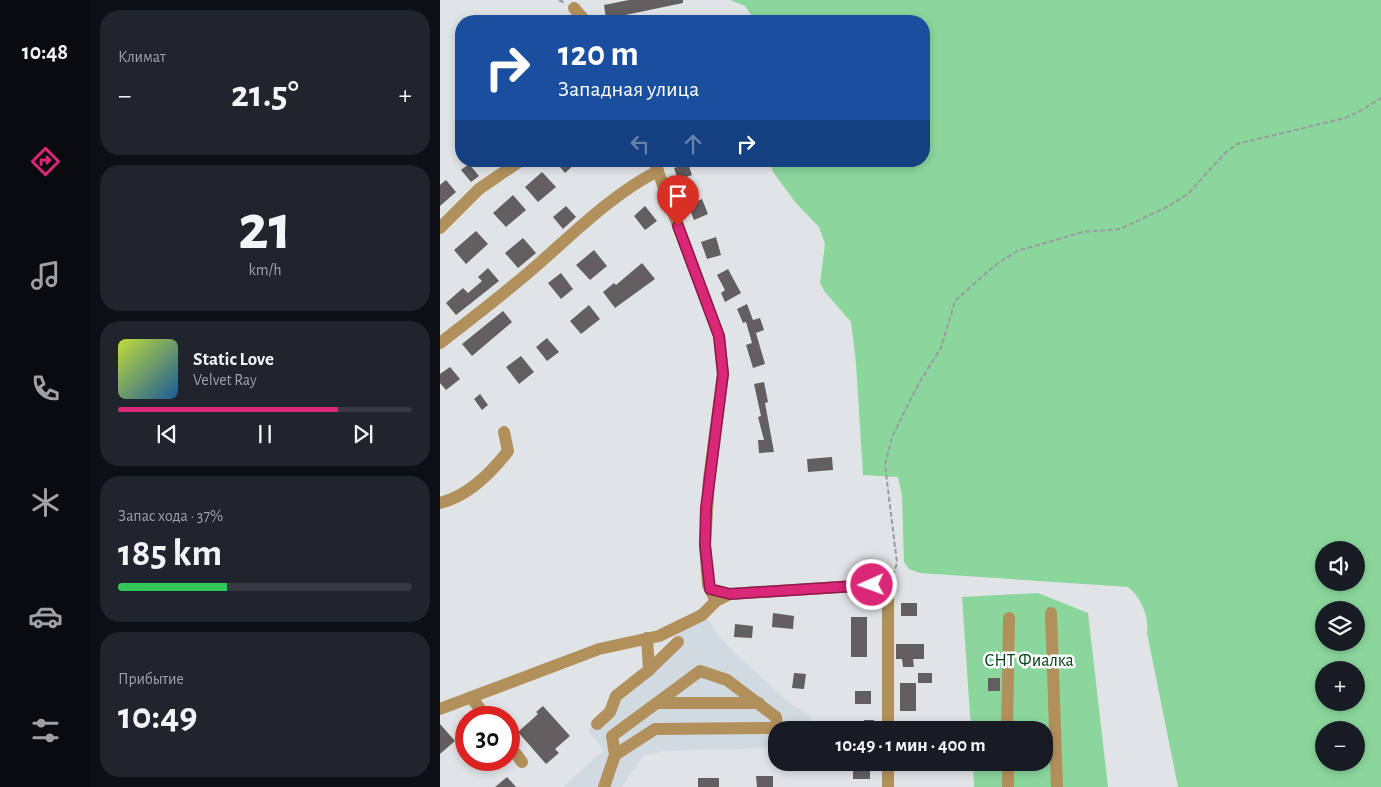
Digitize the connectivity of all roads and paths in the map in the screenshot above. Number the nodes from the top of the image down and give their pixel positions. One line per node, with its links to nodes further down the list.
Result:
1 (574, 8): 2 (street)
2 (580, 15)
3 (1381, 98): 12 (path)
4 (511, 167): 7 (street)
5 (655, 167): 8 (street)
6 (656, 167): 11 (street)
7 (440, 228)
8 (440, 343)
9 (504, 432): 10 (street)
10 (440, 502)
11 (710, 589): 13 (street); 14 (street); 15 (street)
12 (888, 592): 13 (street); 26 (street)
13 (730, 594): 14 (street)
14 (716, 602): 15 (street)
15 (705, 612): 18 (street)
16 (1051, 613): 37 (street)
17 (1009, 618): 27 (street)
18 (647, 638): 20 (street); 21 (street)
19 (678, 642): 20 (street)
20 (649, 670): 28 (street)
21 (471, 697): 24 (street); 25 (street)
22 (759, 702): 23 (street); 23 (street); 29 (street)
23 (657, 703): 29 (street)
24 (478, 706)
25 (440, 709)
26 (888, 721)
27 (1007, 721)
28 (597, 724)
29 (615, 755): 34 (street)
30 (520, 759): 31 (street)
31 (522, 762)
32 (888, 771): 35 (street)
33 (1008, 771): 36 (street)
34 (604, 787)
35 (888, 787)
36 (1008, 787)
37 (1057, 787)

